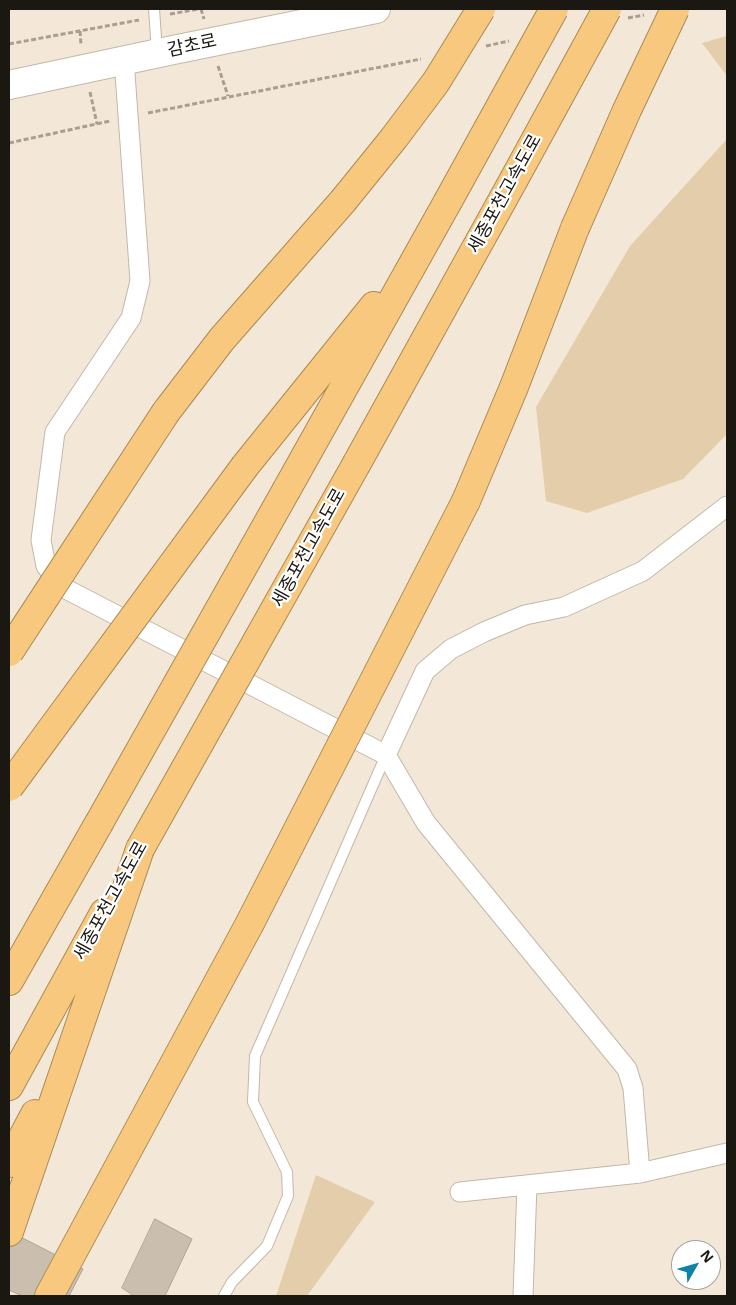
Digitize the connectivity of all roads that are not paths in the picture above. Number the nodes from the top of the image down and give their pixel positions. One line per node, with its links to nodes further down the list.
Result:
1 (376, 9): 7 (main road, 감초로)
2 (481, 9): 12 (highway, bridge)
3 (554, 9): 10 (highway, bridge)
4 (675, 9): 16 (highway, bridge)
5 (154, 13): 7 (lane)
6 (617, 14): 15 (highway, 세종포천고속도로, bridge)
7 (157, 53): 8 (main road, 감초로)
8 (124, 60): 9 (main road, 감초로); 13 (street)
9 (9, 85)
10 (421, 249): 14 (highway, bridge); 17 (highway, bridge)
11 (727, 506): 13 (street)
12 (9, 652)
13 (386, 755): 22 (street); 28 (lane)
14 (9, 787)
15 (140, 849): 18 (highway); 19 (highway, 세종포천고속도로)
16 (248, 925): 26 (highway); 27 (highway)
17 (9, 981)
18 (76, 1035): 21 (highway); 25 (highway)
19 (9, 1086)
20 (727, 1153): 22 (street)
21 (9, 1163)
22 (640, 1173): 23 (street)
23 (527, 1185): 24 (street); 29 (street)
24 (460, 1192)
25 (9, 1232)
26 (49, 1296)
27 (66, 1296)
28 (224, 1296)
29 (523, 1296)

